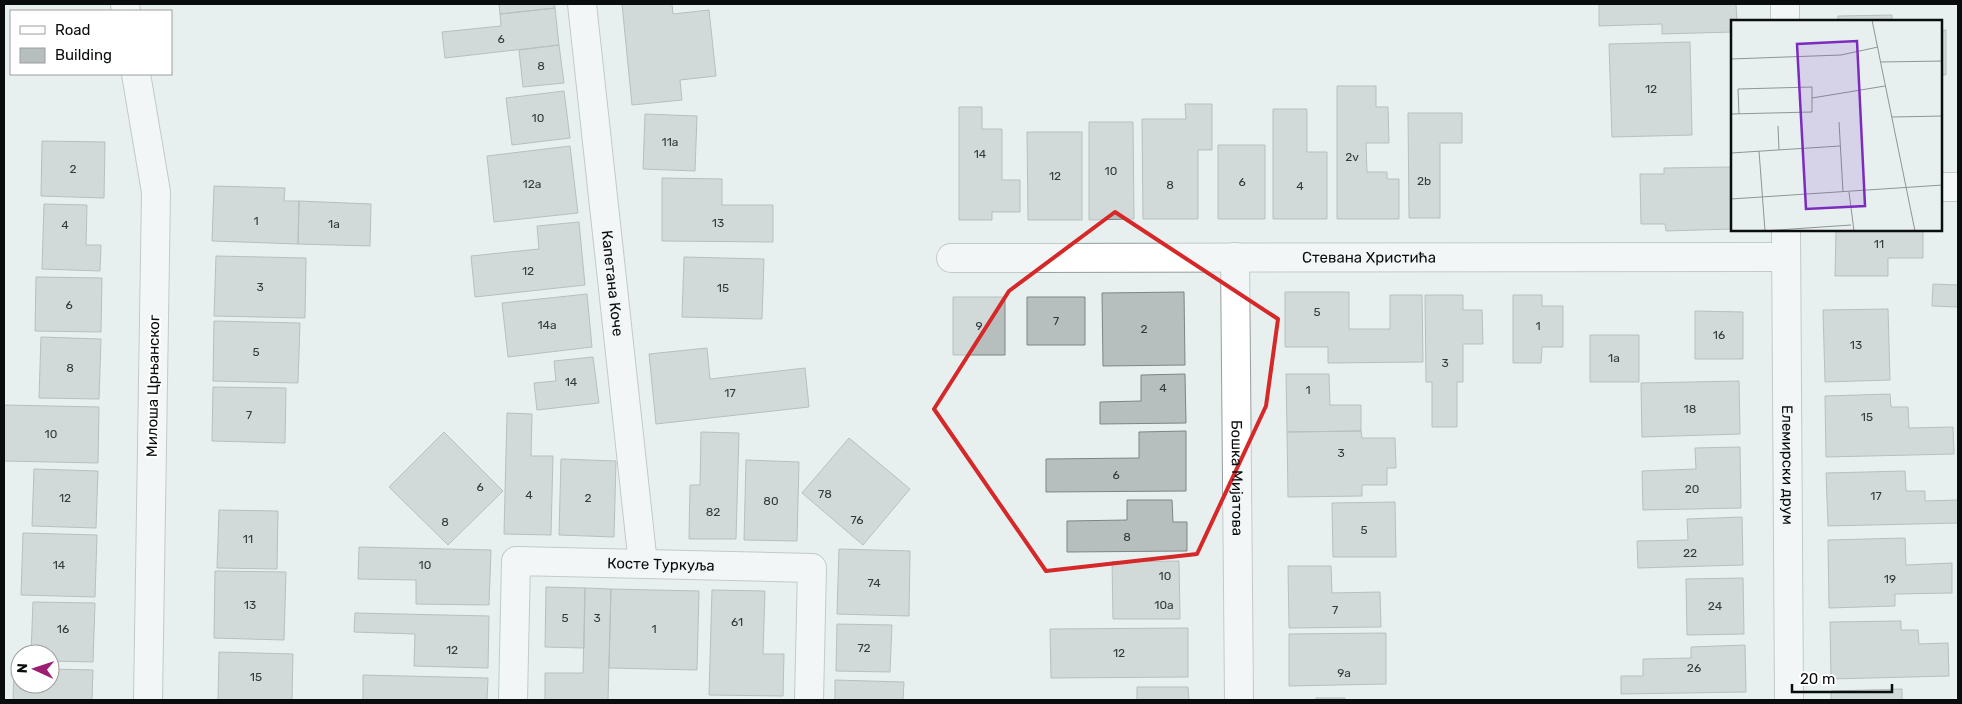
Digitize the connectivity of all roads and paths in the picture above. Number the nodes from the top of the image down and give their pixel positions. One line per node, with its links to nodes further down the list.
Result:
1 (582, 4): 11 (street, Капетана Коче)
2 (1785, 4): 3 (street)
3 (1785, 20)
4 (136, 75): 12 (street, Милоша Црњанског)
5 (1942, 187): 6 (street)
6 (1958, 187)
7 (1786, 231): 9 (street, Елемирски друм)
8 (1235, 257): 9 (street, Стевана Христића); 10 (street, Стевана Христића); 15 (street, Бошка Мијатова)
9 (1786, 257): 16 (street, Елемирски друм)
10 (951, 258)
11 (643, 564): 13 (street, Косте Туркуља); 14 (street, Косте Туркуља)
12 (148, 700)
13 (513, 700)
14 (809, 700)
15 (1239, 700)
16 (1789, 700)

